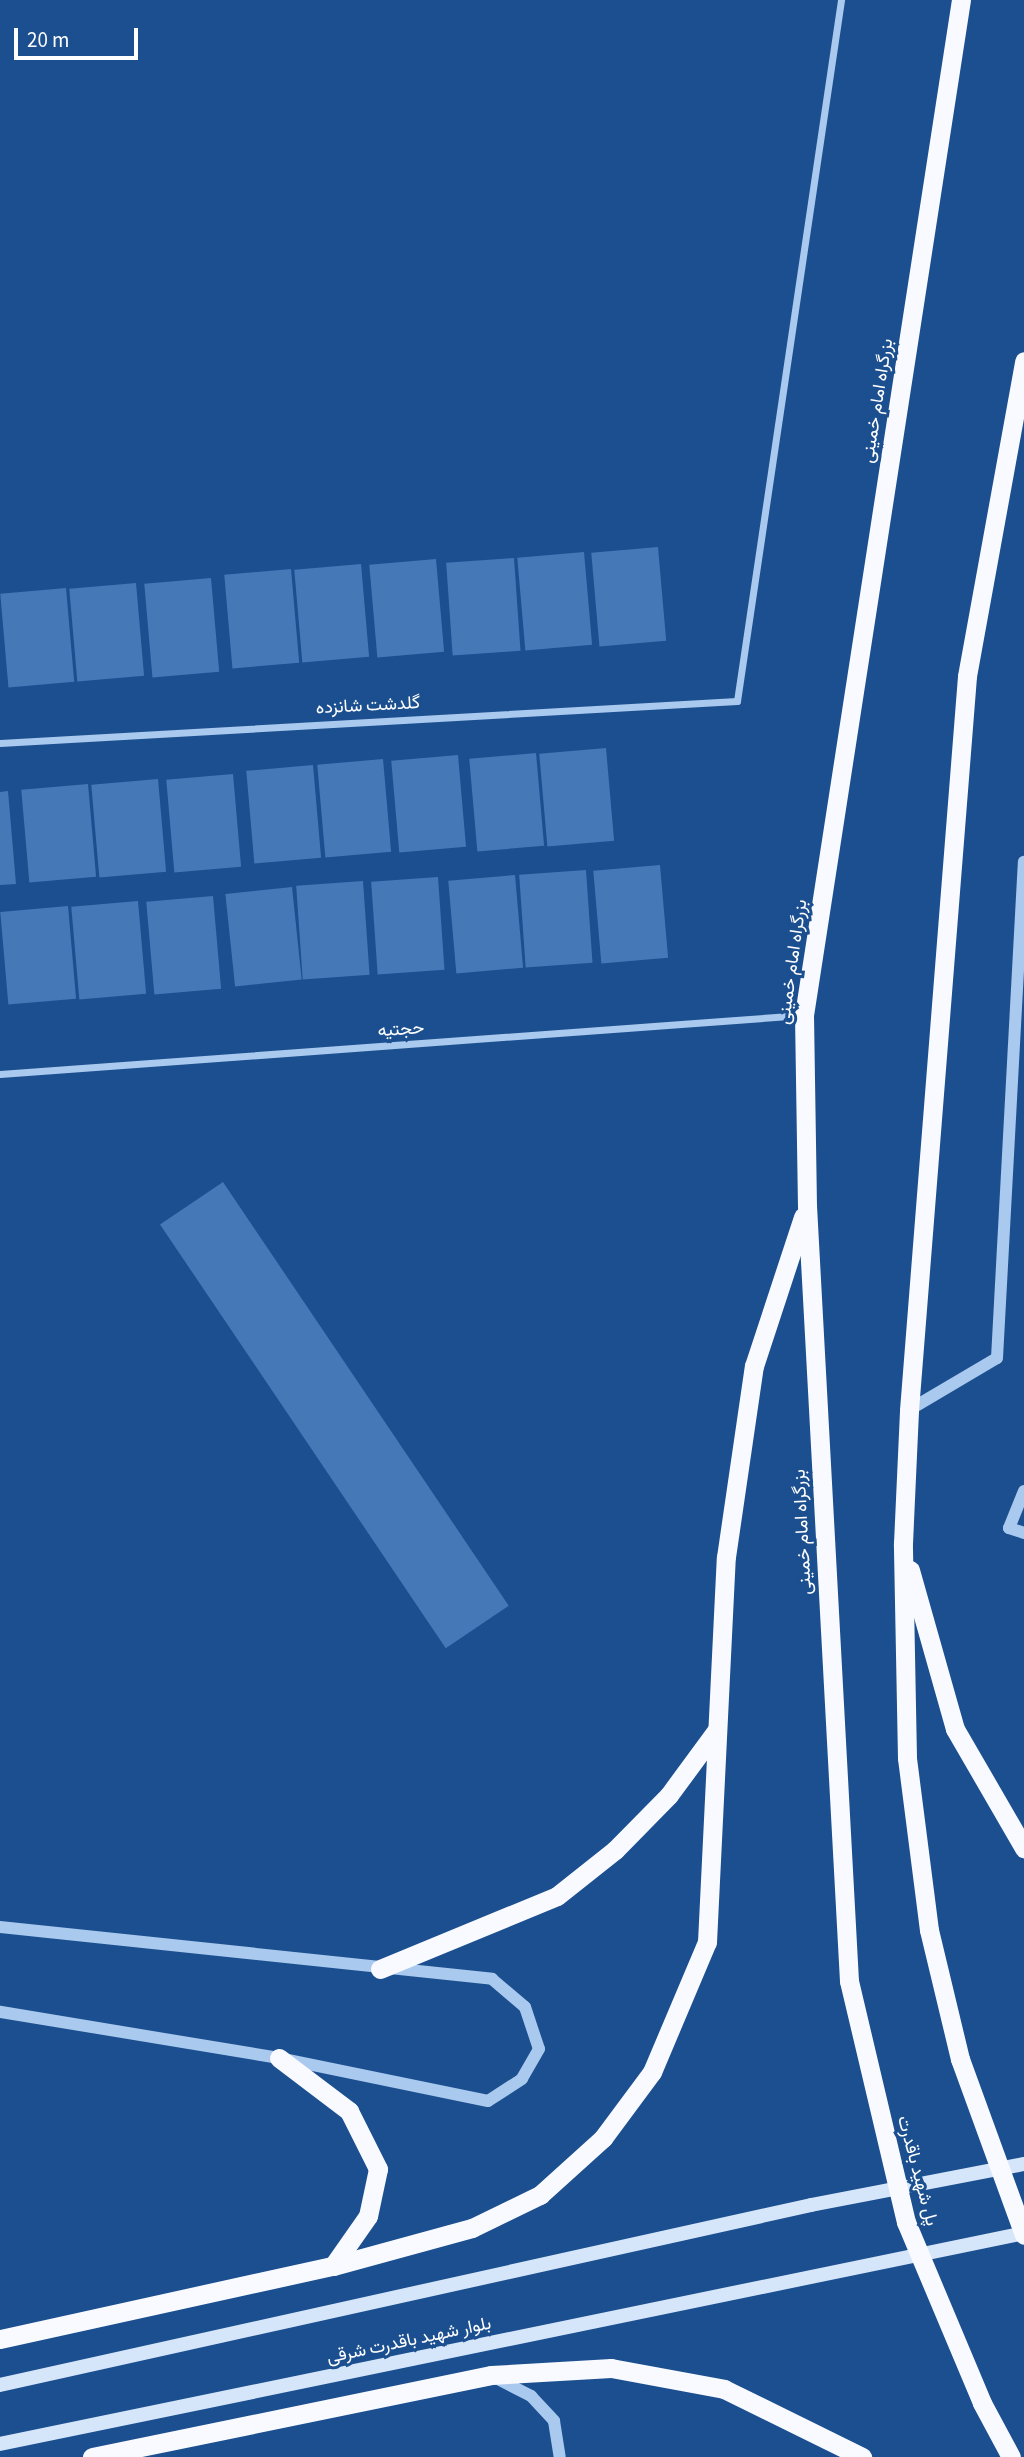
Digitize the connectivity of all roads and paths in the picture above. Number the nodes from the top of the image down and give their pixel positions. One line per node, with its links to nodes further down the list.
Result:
1 (841, 0): 4 (street, گلدشت شانزده)
2 (961, 0): 6 (highway, بزرگراه امام خمینی)
3 (1024, 361): 9 (highway)
4 (0, 743)
5 (1024, 862): 9 (street)
6 (803, 1015): 7 (street, حجتیه); 8 (highway, بزرگراه امام خمینی)
7 (0, 1074)
8 (807, 1206): 13 (highway); 17 (highway, بزرگراه امام خمینی)
9 (909, 1410): 12 (highway)
10 (1024, 1491): 11 (street)
11 (1024, 1533)
12 (903, 1543): 14 (highway); 21 (highway, bridge)
13 (716, 1731): 16 (highway); 22 (highway)
14 (1024, 1848)
15 (0, 1927): 16 (street)
16 (380, 1969): 19 (street)
17 (849, 1981): 30 (highway, پل شهید باقدرت, bridge)
18 (0, 2012): 19 (street)
19 (279, 2058): 22 (highway)
20 (1024, 2164): 25 (main road)
21 (1024, 2234): 26 (main road, بلوار شهید باقدرت شرقی)
22 (333, 2266): 23 (highway)
23 (0, 2339)
24 (491, 2375): 27 (highway); 28 (street); 29 (highway)
25 (0, 2385)
26 (0, 2444)
27 (92, 2457)
28 (560, 2457)
29 (862, 2457)
30 (1010, 2457)

